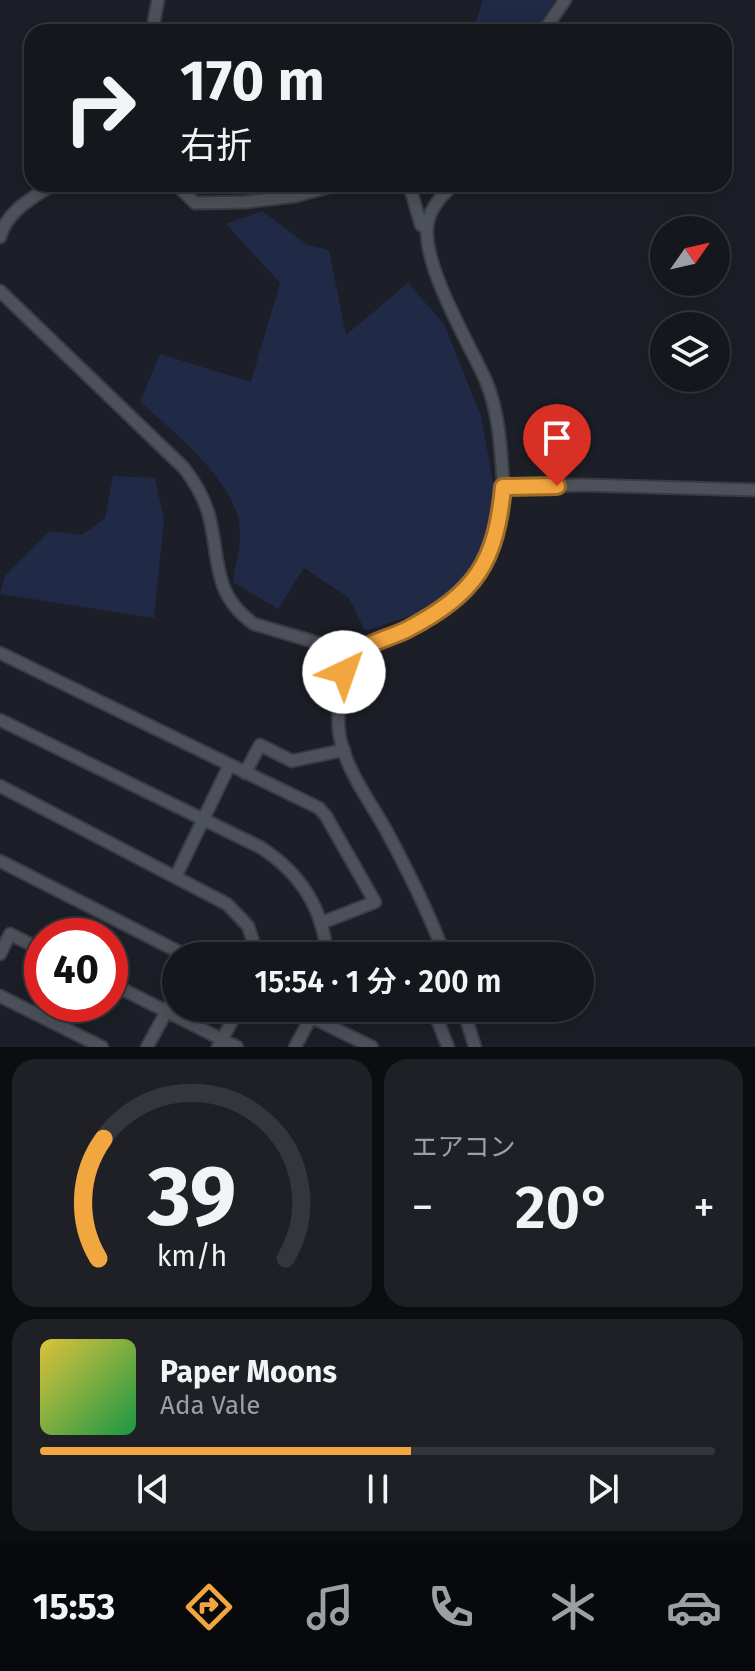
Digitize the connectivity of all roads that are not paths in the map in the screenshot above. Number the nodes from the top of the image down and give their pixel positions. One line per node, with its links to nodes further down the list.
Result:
1 (158, 0): 3 (street)
2 (565, 0): 4 (street)
3 (154, 24)
4 (548, 24)
5 (43, 192): 11 (street)
6 (184, 192): 7 (street)
7 (310, 192)
8 (411, 192): 10 (street)
9 (446, 192): 10 (street)
10 (427, 229): 13 (street)
11 (0, 237)
12 (0, 291): 16 (street)
13 (503, 487): 14 (street); 16 (street)
14 (755, 490)
15 (0, 653): 19 (street)
16 (351, 657): 18 (street)
17 (0, 720): 22 (street)
18 (344, 750): 20 (street); 29 (street)
19 (229, 766): 20 (street); 22 (street)
20 (245, 773): 25 (street)
21 (0, 786): 24 (street)
22 (204, 820): 24 (street); 25 (street)
23 (0, 861): 30 (street)
24 (176, 876): 27 (street)
25 (321, 923): 28 (street)
26 (24, 941): 31 (street)
27 (253, 942)
28 (324, 942)
29 (439, 942)
30 (162, 943)
31 (0, 954)
32 (128, 992): 34 (street)
33 (0, 996): 43 (street)
34 (162, 1009)
35 (162, 1020): 44 (street)
36 (185, 1022): 42 (street)
37 (232, 1022): 42 (street)
38 (309, 1022): 46 (street)
39 (329, 1022): 47 (street)
40 (438, 1022): 48 (street)
41 (467, 1022): 49 (street)
42 (220, 1044): 45 (street)
43 (102, 1047)
44 (147, 1047)
45 (237, 1047)
46 (295, 1047)
47 (372, 1047)
48 (448, 1047)
49 (475, 1047)

